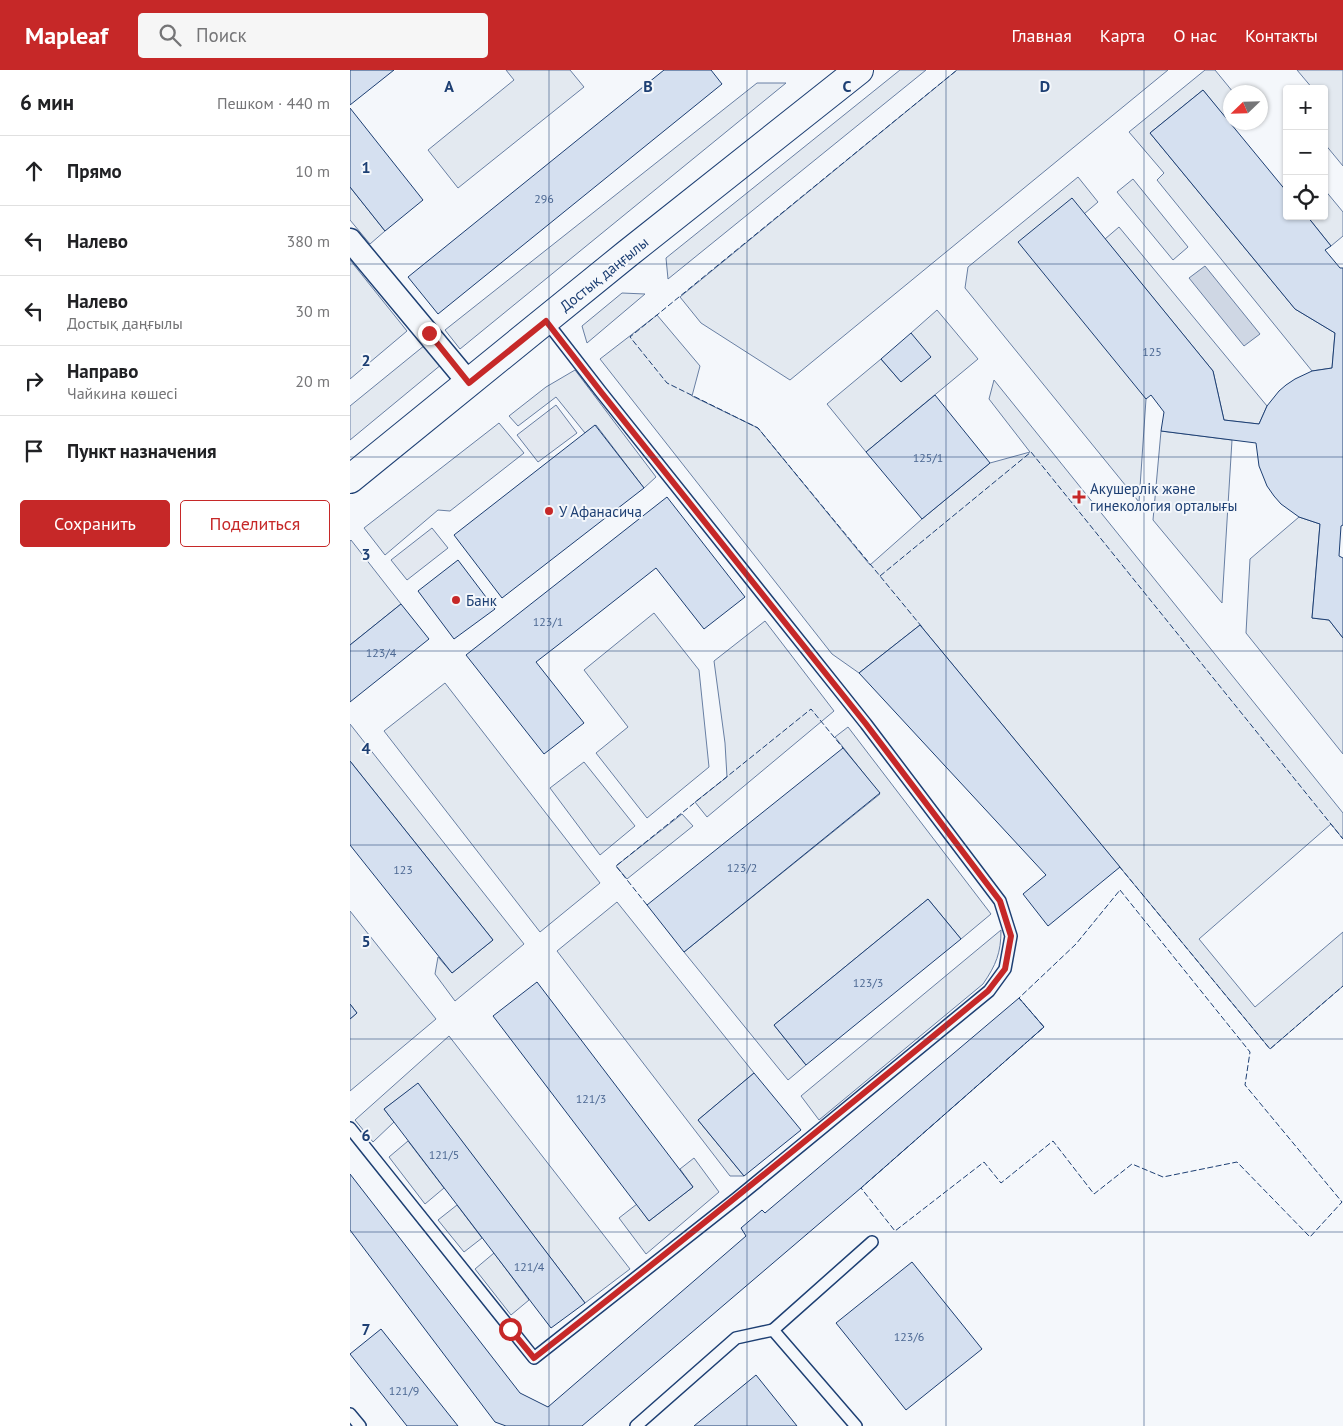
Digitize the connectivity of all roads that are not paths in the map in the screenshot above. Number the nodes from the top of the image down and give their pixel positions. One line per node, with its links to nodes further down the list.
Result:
1 (859, 70): 3 (main road, Достық даңғылы)
2 (350, 240): 4 (street)
3 (546, 321): 4 (main road, Достық даңғылы); 6 (lane)
4 (469, 383): 5 (main road, Достық даңғылы)
5 (350, 479)
6 (350, 1128)
7 (872, 1242): 8 (lane)
8 (773, 1330): 11 (lane); 12 (lane)
9 (350, 1414): 10 (lane)
10 (360, 1426)
11 (636, 1426)
12 (856, 1426)

